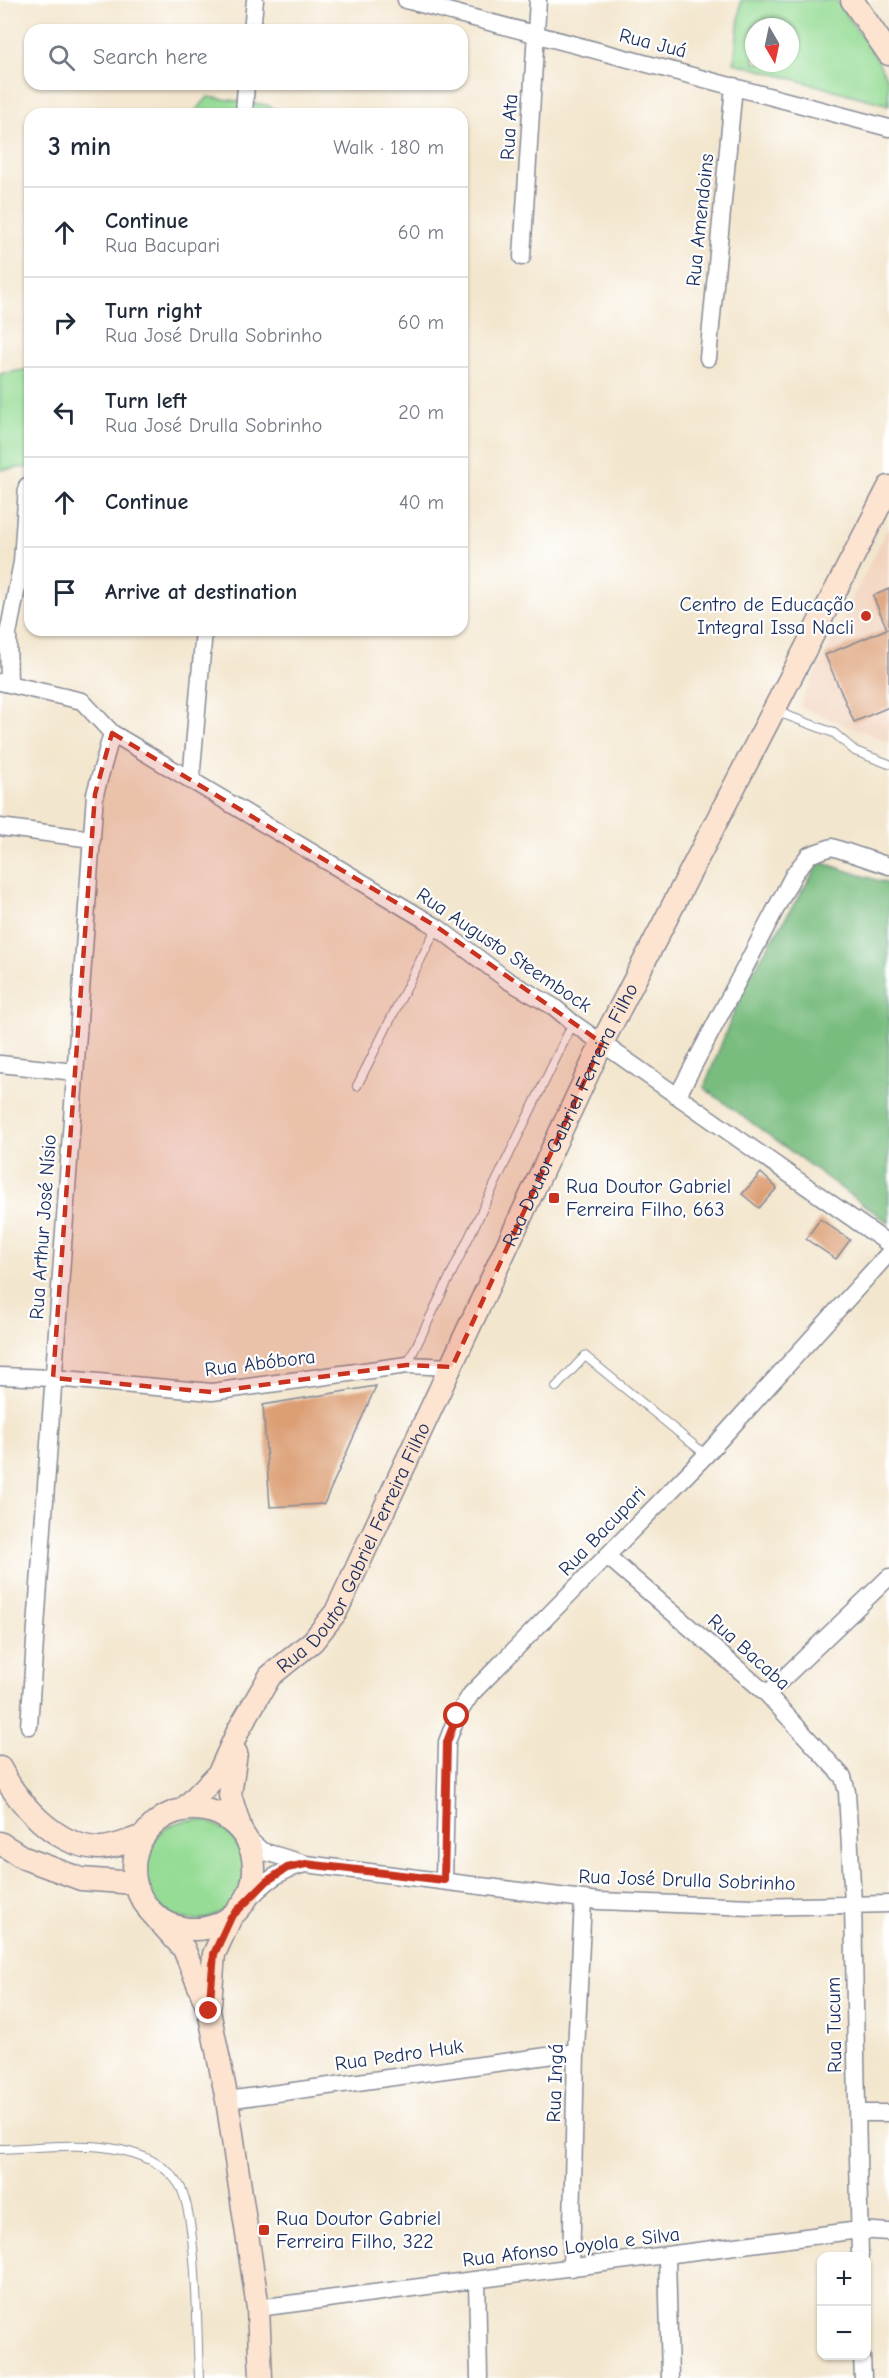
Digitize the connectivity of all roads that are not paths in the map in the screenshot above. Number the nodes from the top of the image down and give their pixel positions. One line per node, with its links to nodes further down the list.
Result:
1 (255, 0): 5 (street)
2 (406, 0): 6 (street, Rua Juá)
3 (538, 0): 6 (street, Rua Ata)
4 (852, 0): 7 (main road)
5 (253, 24)
6 (535, 34): 8 (street, Rua Juá); 12 (street, Rua Ata)
7 (889, 54)
8 (734, 86): 11 (street, Rua Juá); 13 (street, Rua Amendoins)
9 (246, 90): 10 (street)
10 (244, 108)
11 (889, 128)
12 (522, 257)
13 (708, 358)
14 (889, 487): 18 (main road, Rua Doutor Gabriel Ferreira Filho)
15 (24, 532): 17 (street)
16 (203, 636): 21 (street)
17 (4, 683): 19 (street, Rua Augusto Steembock)
18 (774, 711): 20 (lane); 27 (main road, Rua Doutor Gabriel Ferreira Filho)
19 (112, 733): 21 (street, Rua Augusto Steembock); 23 (street, Rua Arthur José Nísio)
20 (889, 764)
21 (191, 781): 25 (street, Rua Augusto Steembock)
22 (0, 827): 23 (street)
23 (92, 839): 29 (street, Rua Arthur José Nísio)
24 (889, 866): 31 (street)
25 (437, 927): 26 (street, Rua Augusto Steembock); 30 (lane)
26 (573, 1023): 27 (street, Rua Augusto Steembock); 34 (lane)
27 (602, 1043): 31 (street, Rua Augusto Steembock); 35 (main road, Rua Doutor Gabriel Ferreira Filho)
28 (0, 1064): 29 (street)
29 (75, 1072): 37 (street, Rua Arthur José Nísio)
30 (357, 1086)
31 (678, 1095): 32 (street, Rua Augusto Steembock)
32 (889, 1244)
33 (889, 1252): 39 (street, Rua Bacupari)
34 (407, 1365): 35 (street, Rua Abóbora); 37 (street, Rua Abóbora)
35 (452, 1367): 44 (main road, Rua Doutor Gabriel Ferreira Filho)
36 (0, 1376): 37 (street, Rua Abóbora)
37 (53, 1378): 43 (street, Rua Arthur José Nísio)
38 (556, 1387): 39 (lane)
39 (706, 1455): 40 (street, Rua Bacupari)
40 (607, 1556): 42 (street, Rua Bacaba); 52 (street, Rua Bacupari)
41 (889, 1577): 42 (street)
42 (767, 1694): 46 (street, Rua Bacaba)
43 (30, 1726)
44 (239, 1729): 47 (main road, Rua Doutor Gabriel Ferreira Filho); 48 (main road, Rua Doutor Gabriel Ferreira Filho)
45 (0, 1768): 49 (main road)
46 (847, 1792): 55 (street, Rua Tucum)
47 (184, 1809): 48 (main road); 49 (main road)
48 (243, 1833): 51 (street, Rua José Drulla Sobrinho); 58 (main road)
49 (144, 1836): 53 (main road)
50 (0, 1843): 53 (main road)
51 (306, 1864): 52 (street, Rua José Drulla Sobrinho); 58 (street, Rua José Drulla Sobrinho)
52 (444, 1880): 54 (street, Rua José Drulla Sobrinho)
53 (135, 1883): 57 (main road)
54 (584, 1899): 55 (street, Rua José Drulla Sobrinho); 60 (street, Rua Ingá)
55 (853, 1904): 56 (street, Rua José Drulla Sobrinho); 62 (street, Rua Tucum)
56 (889, 1904)
57 (149, 1910): 58 (main road); 59 (main road)
58 (238, 1910): 59 (main road)
59 (209, 2011): 61 (main road)
60 (576, 2052): 61 (street, Rua Pedro Huk); 69 (street, Rua Ingá)
61 (227, 2100): 71 (main road)
62 (857, 2113): 63 (street); 65 (street, Rua Tucum)
63 (889, 2113)
64 (0, 2149): 73 (lane)
65 (859, 2230): 66 (street, Rua Afonso Loyola e Silva); 67 (street, Rua Tucum); 68 (street, Rua Afonso Loyola e Silva)
66 (889, 2232)
67 (860, 2252)
68 (667, 2255): 69 (street, Rua Afonso Loyola e Silva); 76 (street)
69 (571, 2268): 70 (street, Rua Afonso Loyola e Silva)
70 (477, 2280): 71 (street, Rua Afonso Loyola e Silva); 75 (street)
71 (258, 2308): 74 (main road)
72 (862, 2360): 77 (street)
73 (199, 2378)
74 (261, 2378)
75 (479, 2378)
76 (670, 2378)
77 (863, 2378)

